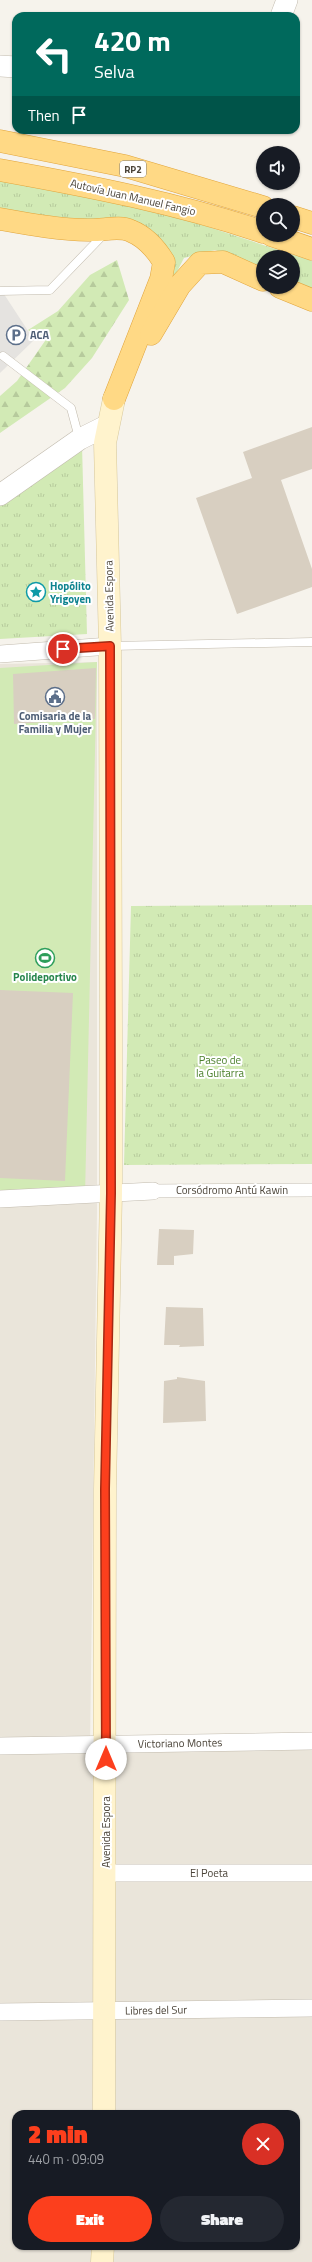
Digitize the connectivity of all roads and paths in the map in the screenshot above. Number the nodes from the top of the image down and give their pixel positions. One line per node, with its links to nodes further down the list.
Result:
1 (287, 0): 2 (street)
2 (282, 12)
3 (0, 66): 4 (street)
4 (12, 67)
5 (0, 141): 7 (highway, RP2)
6 (0, 170): 12 (highway, Autovía Juan Manuel Fangio / RP2)
7 (256, 205)
8 (0, 218): 11 (highway)
9 (300, 219): 10 (highway)
10 (312, 223)
11 (109, 230): 16 (lane); 20 (highway)
12 (256, 230)
13 (292, 242): 14 (highway)
14 (312, 249)
15 (256, 277): 20 (highway)
16 (0, 291)
17 (297, 294): 18 (highway)
18 (312, 300)
19 (1, 355): 22 (lane)
20 (114, 399): 21 (main road, Avenida Espora)
21 (108, 425): 22 (street); 25 (main road, Avenida Espora)
22 (80, 439): 23 (street)
23 (0, 495)
24 (312, 642): 25 (lane)
25 (110, 646): 26 (street); 29 (main road, Avenida Espora)
26 (0, 654)
27 (312, 1190): 28 (street, Corsódromo Antú Kawin)
28 (153, 1191): 29 (street)
29 (111, 1193): 30 (street); 32 (main road, Avenida Espora)
30 (0, 1199)
31 (312, 1742): 32 (street, Victoriano Montes)
32 (106, 1744): 33 (street, Victoriano Montes); 34 (main road, Avenida Espora)
33 (0, 1746)
34 (106, 1873): 35 (street, El Poeta); 37 (main road, Avenida Espora)
35 (312, 1873)
36 (312, 2008): 37 (street, Libres del Sur)
37 (105, 2011): 38 (street, Libres del Sur); 39 (main road, Avenida Espora)
38 (0, 2012)
39 (104, 2110)
40 (103, 2250): 41 (main road)
41 (102, 2262)

